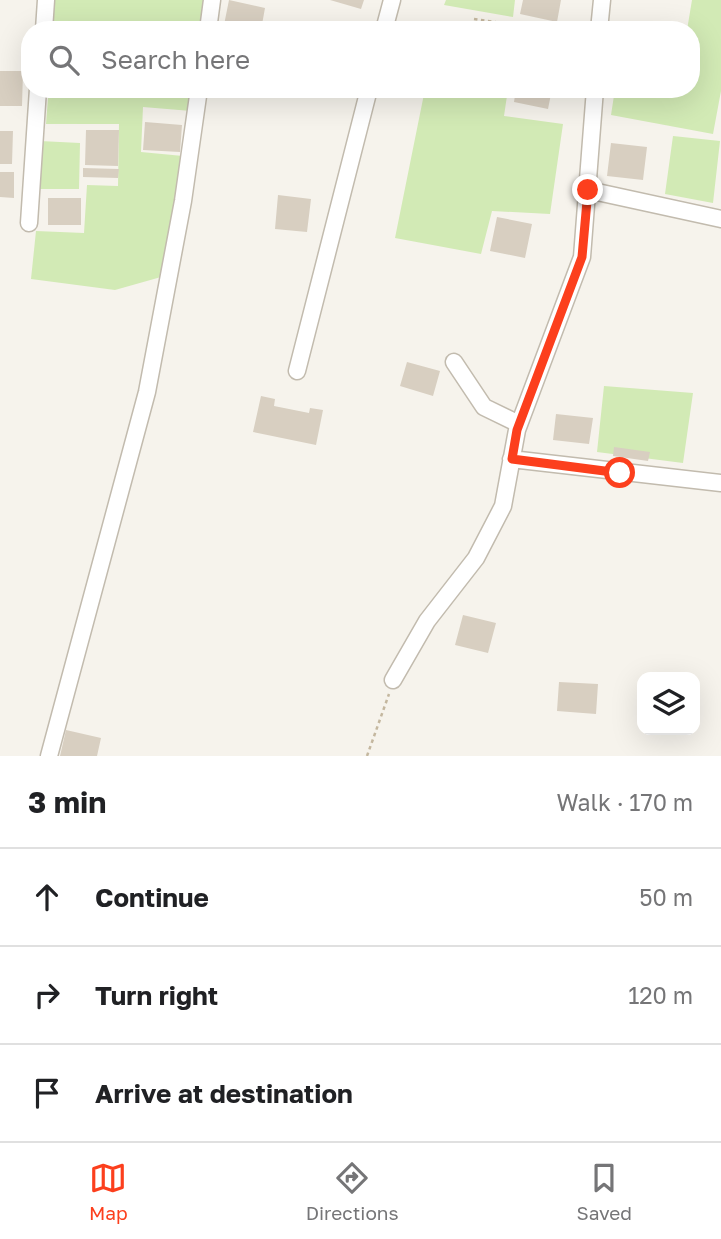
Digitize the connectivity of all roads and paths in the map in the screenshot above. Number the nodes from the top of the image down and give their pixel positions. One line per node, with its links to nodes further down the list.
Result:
1 (46, 0): 6 (street)
2 (212, 0): 7 (street)
3 (392, 0): 8 (street)
4 (602, 0): 10 (street)
5 (474, 19): 9 (path)
6 (45, 21)
7 (209, 21)
8 (386, 21)
9 (487, 21)
10 (599, 21)
11 (37, 98): 17 (street)
12 (198, 98): 24 (street)
13 (367, 98): 19 (street)
14 (594, 98): 15 (street)
15 (588, 190): 16 (street); 20 (street)
16 (721, 219)
17 (29, 223)
18 (454, 362): 20 (street)
19 (297, 371)
20 (519, 424): 21 (street)
21 (512, 459): 22 (street); 23 (street)
22 (721, 484)
23 (393, 680): 25 (path)
24 (49, 756)
25 (367, 756)

